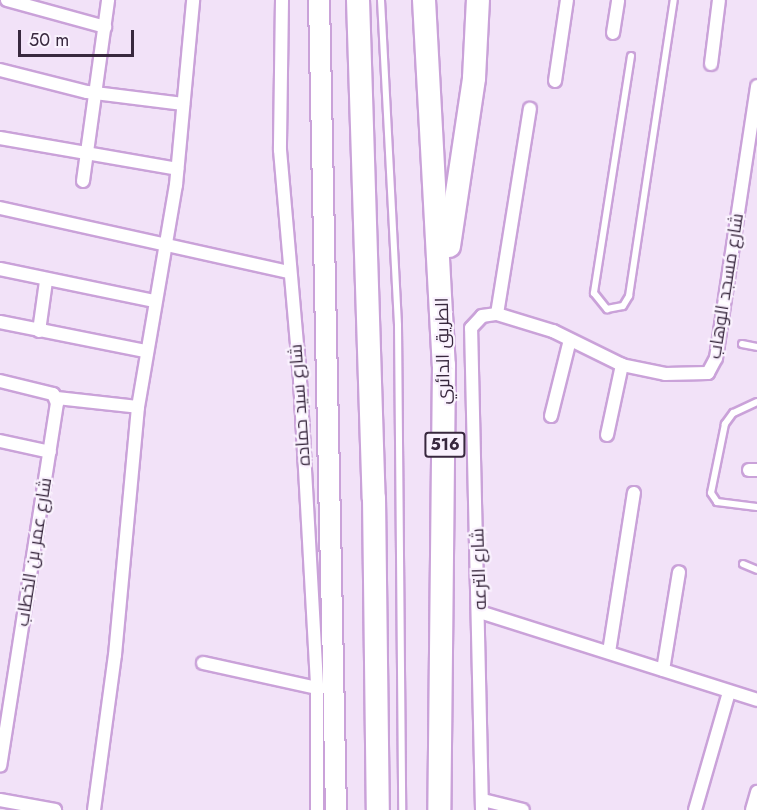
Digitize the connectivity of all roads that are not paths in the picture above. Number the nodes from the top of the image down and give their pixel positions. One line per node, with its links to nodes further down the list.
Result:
1 (7, 0): 14 (street)
2 (108, 0): 14 (street)
3 (193, 0): 22 (street)
4 (282, 0): 31 (street, شارع سيد حماده)
5 (319, 0): 70 (highway)
6 (358, 0): 71 (highway)
7 (381, 0): 72 (lane)
8 (424, 0): 33 (highway, الطريق الدائري / 516)
9 (478, 0): 33 (highway)
10 (567, 0): 19 (street)
11 (618, 0): 15 (street)
12 (674, 0): 16 (lane)
13 (719, 0): 17 (street)
14 (105, 27): 21 (street)
15 (613, 33)
16 (631, 56)
17 (711, 64)
18 (0, 70): 21 (street)
19 (555, 81)
20 (757, 86): 42 (street, شارع مسجد الوهاب)
21 (97, 94): 22 (street); 25 (street)
22 (183, 104): 26 (street)
23 (530, 109): 35 (street)
24 (0, 138): 25 (street)
25 (87, 156): 26 (street); 27 (street)
26 (177, 170): 29 (street)
27 (83, 181)
28 (0, 208): 29 (street)
29 (163, 247): 31 (street); 34 (street)
30 (0, 269): 32 (street)
31 (289, 272): 60 (street, شارع سيد حماده)
32 (46, 281): 34 (street); 37 (street)
33 (442, 292): 73 (highway, الطريق الدائري / 516)
34 (155, 301): 41 (street)
35 (497, 314): 38 (street, شارع مسجد الوهاب); 56 (street, شارع الترعه)
36 (0, 322): 37 (street)
37 (39, 331): 41 (street)
38 (570, 340): 42 (street, شارع مسجد الوهاب); 47 (street)
39 (742, 344): 40 (lane)
40 (757, 347)
41 (146, 351): 46 (street)
42 (622, 365): 48 (street)
43 (0, 381): 44 (street)
44 (57, 398): 46 (street); 50 (street, شارع عمر بن الخطاب)
45 (757, 402): 52 (lane)
46 (138, 407): 68 (street)
47 (551, 416)
48 (608, 435)
49 (0, 441): 50 (street)
50 (50, 452): 63 (street, شارع عمر بن الخطاب)
51 (634, 494): 57 (street)
52 (757, 507)
53 (742, 564): 54 (lane)
54 (757, 570)
55 (679, 572): 59 (street)
56 (480, 612): 57 (street); 66 (street, شارع الترعه)
57 (609, 652): 59 (street)
58 (203, 663): 60 (street)
59 (663, 670): 61 (street)
60 (317, 688): 69 (street, شارع سيد حماده)
61 (729, 692): 62 (street); 75 (street)
62 (757, 700)
63 (0, 766)
64 (757, 792): 76 (street)
65 (0, 800): 67 (street)
66 (482, 805): 74 (street)
67 (55, 810)
68 (94, 810)
69 (317, 810)
70 (336, 810)
71 (378, 810)
72 (402, 810)
73 (439, 810)
74 (523, 810)
75 (696, 810)
76 (752, 810)

